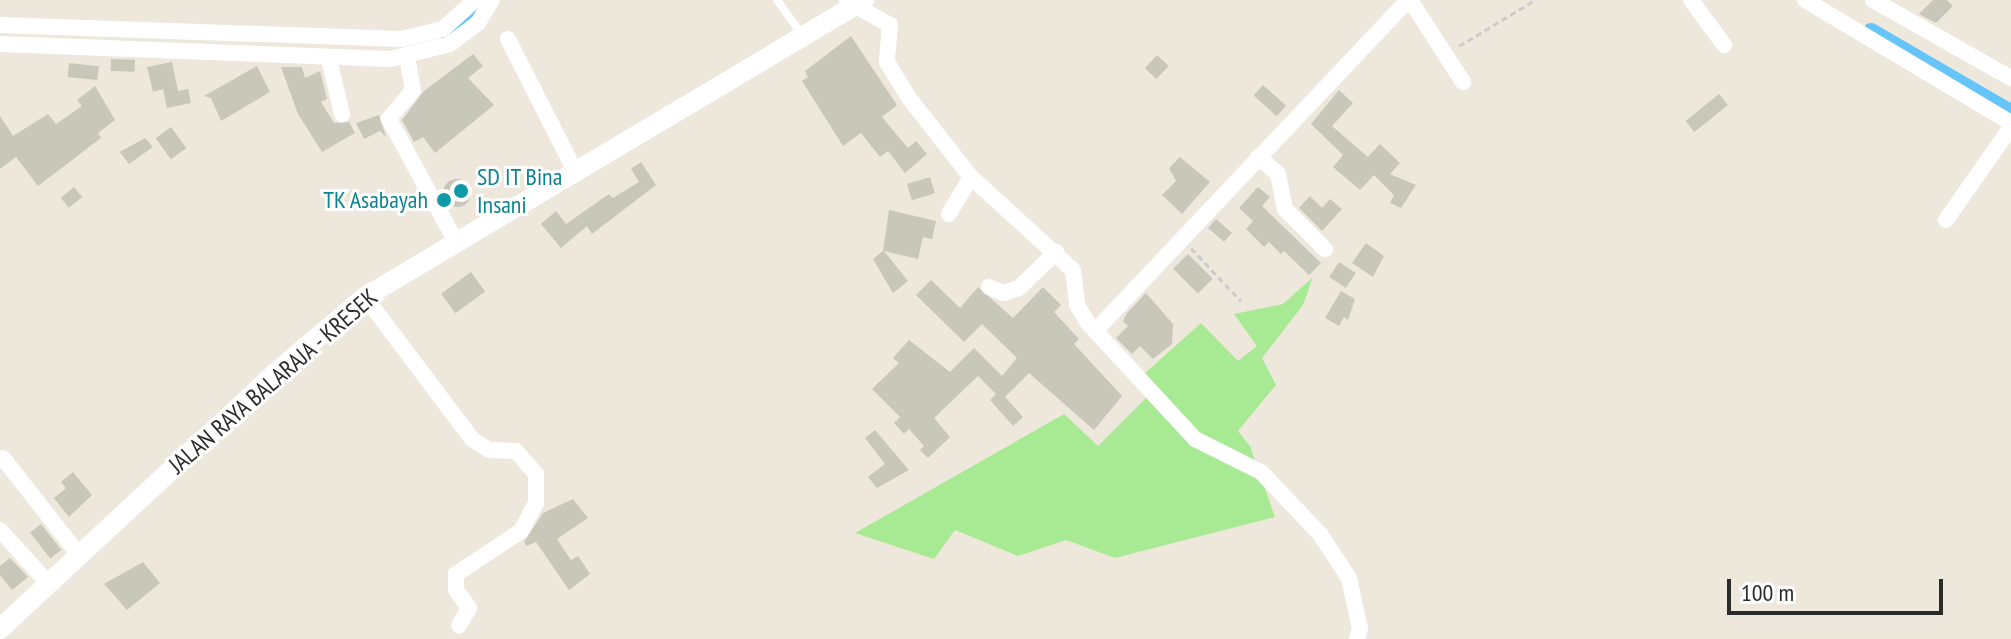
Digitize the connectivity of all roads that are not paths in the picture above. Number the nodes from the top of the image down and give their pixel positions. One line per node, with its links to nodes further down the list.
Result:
1 (475, 0): 12 (street)
2 (492, 0): 15 (street)
3 (777, 0): 10 (lane)
4 (1409, 0): 18 (street); 21 (street)
5 (1691, 0): 14 (street)
6 (1805, 0): 20 (street)
7 (1873, 0): 17 (street)
8 (854, 2): 10 (street, JALAN RAYA BALARAJA - KRESEK); 23 (street)
9 (0, 25): 12 (street)
10 (803, 36): 22 (street, JALAN RAYA BALARAJA - KRESEK)
11 (508, 39): 22 (street)
12 (140, 41): 13 (street); 16 (street)
13 (0, 44)
14 (1724, 45)
15 (407, 56): 16 (street); 26 (street)
16 (329, 59): 19 (street)
17 (2011, 78)
18 (1463, 82)
19 (342, 114)
20 (2011, 125): 25 (street)
21 (1258, 157): 27 (street); 31 (street)
22 (574, 169): 26 (street, JALAN RAYA BALARAJA - KRESEK)
23 (971, 177): 24 (street); 28 (street)
24 (949, 214)
25 (1946, 220)
26 (455, 240): 30 (street, JALAN RAYA BALARAJA - KRESEK)
27 (1325, 249)
28 (1056, 252): 29 (street); 31 (street)
29 (989, 287)
30 (365, 297): 34 (street, JALAN RAYA BALARAJA - KRESEK); 36 (street)
31 (1098, 328): 38 (street)
32 (3, 458): 34 (street)
33 (0, 530): 35 (street)
34 (79, 555): 35 (street, JALAN RAYA BALARAJA - KRESEK)
35 (49, 584): 37 (street, JALAN RAYA BALARAJA - KRESEK)
36 (459, 625)
37 (0, 629)
38 (1357, 639)

